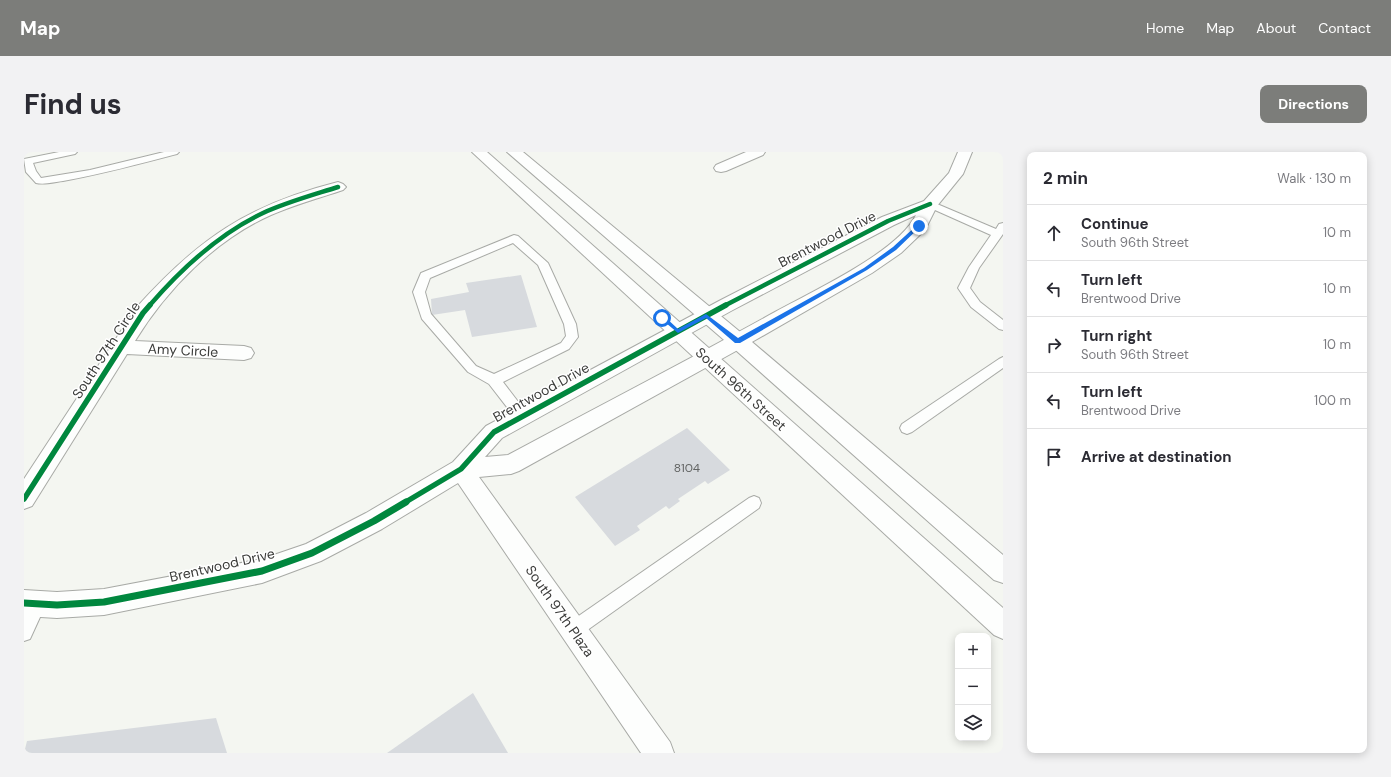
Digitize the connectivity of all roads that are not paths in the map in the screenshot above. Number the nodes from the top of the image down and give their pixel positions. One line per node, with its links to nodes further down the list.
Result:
1 (72, 152): 7 (lane)
2 (174, 152): 7 (lane)
3 (478, 152): 14 (street, South 96th Street)
4 (514, 152): 12 (street)
5 (758, 152): 8 (street)
6 (961, 153): 10 (street, Brentwood Drive)
7 (26, 162)
8 (721, 168)
9 (338, 187): 16 (street, South 97th Circle)
10 (930, 204): 11 (lane); 12 (street, Brentwood Drive); 15 (street, Brentwood Drive)
11 (1000, 230): 13 (lane)
12 (706, 316): 14 (street, Brentwood Drive); 15 (street)
13 (1003, 326)
14 (678, 331): 18 (street, South 96th Street); 21 (street, Brentwood Drive)
15 (738, 341): 18 (street, Brentwood Drive); 26 (street)
16 (121, 347): 17 (street, Amy Circle); 24 (street, South 97th Circle)
17 (244, 353)
18 (707, 358): 23 (street, Brentwood Drive); 28 (street, South 96th Street)
19 (1003, 362): 22 (lane)
20 (494, 380): 20 (lane); 21 (lane)
21 (522, 416): 23 (street, Brentwood Drive)
22 (908, 428)
23 (462, 469): 27 (street, Brentwood Drive); 29 (street, South 97th Plaza)
24 (24, 499)
25 (754, 503): 29 (lane)
26 (1003, 571)
27 (31, 604): 30 (lane)
28 (1003, 626)
29 (573, 630): 31 (street, South 97th Plaza)
30 (24, 634)
31 (659, 753)

